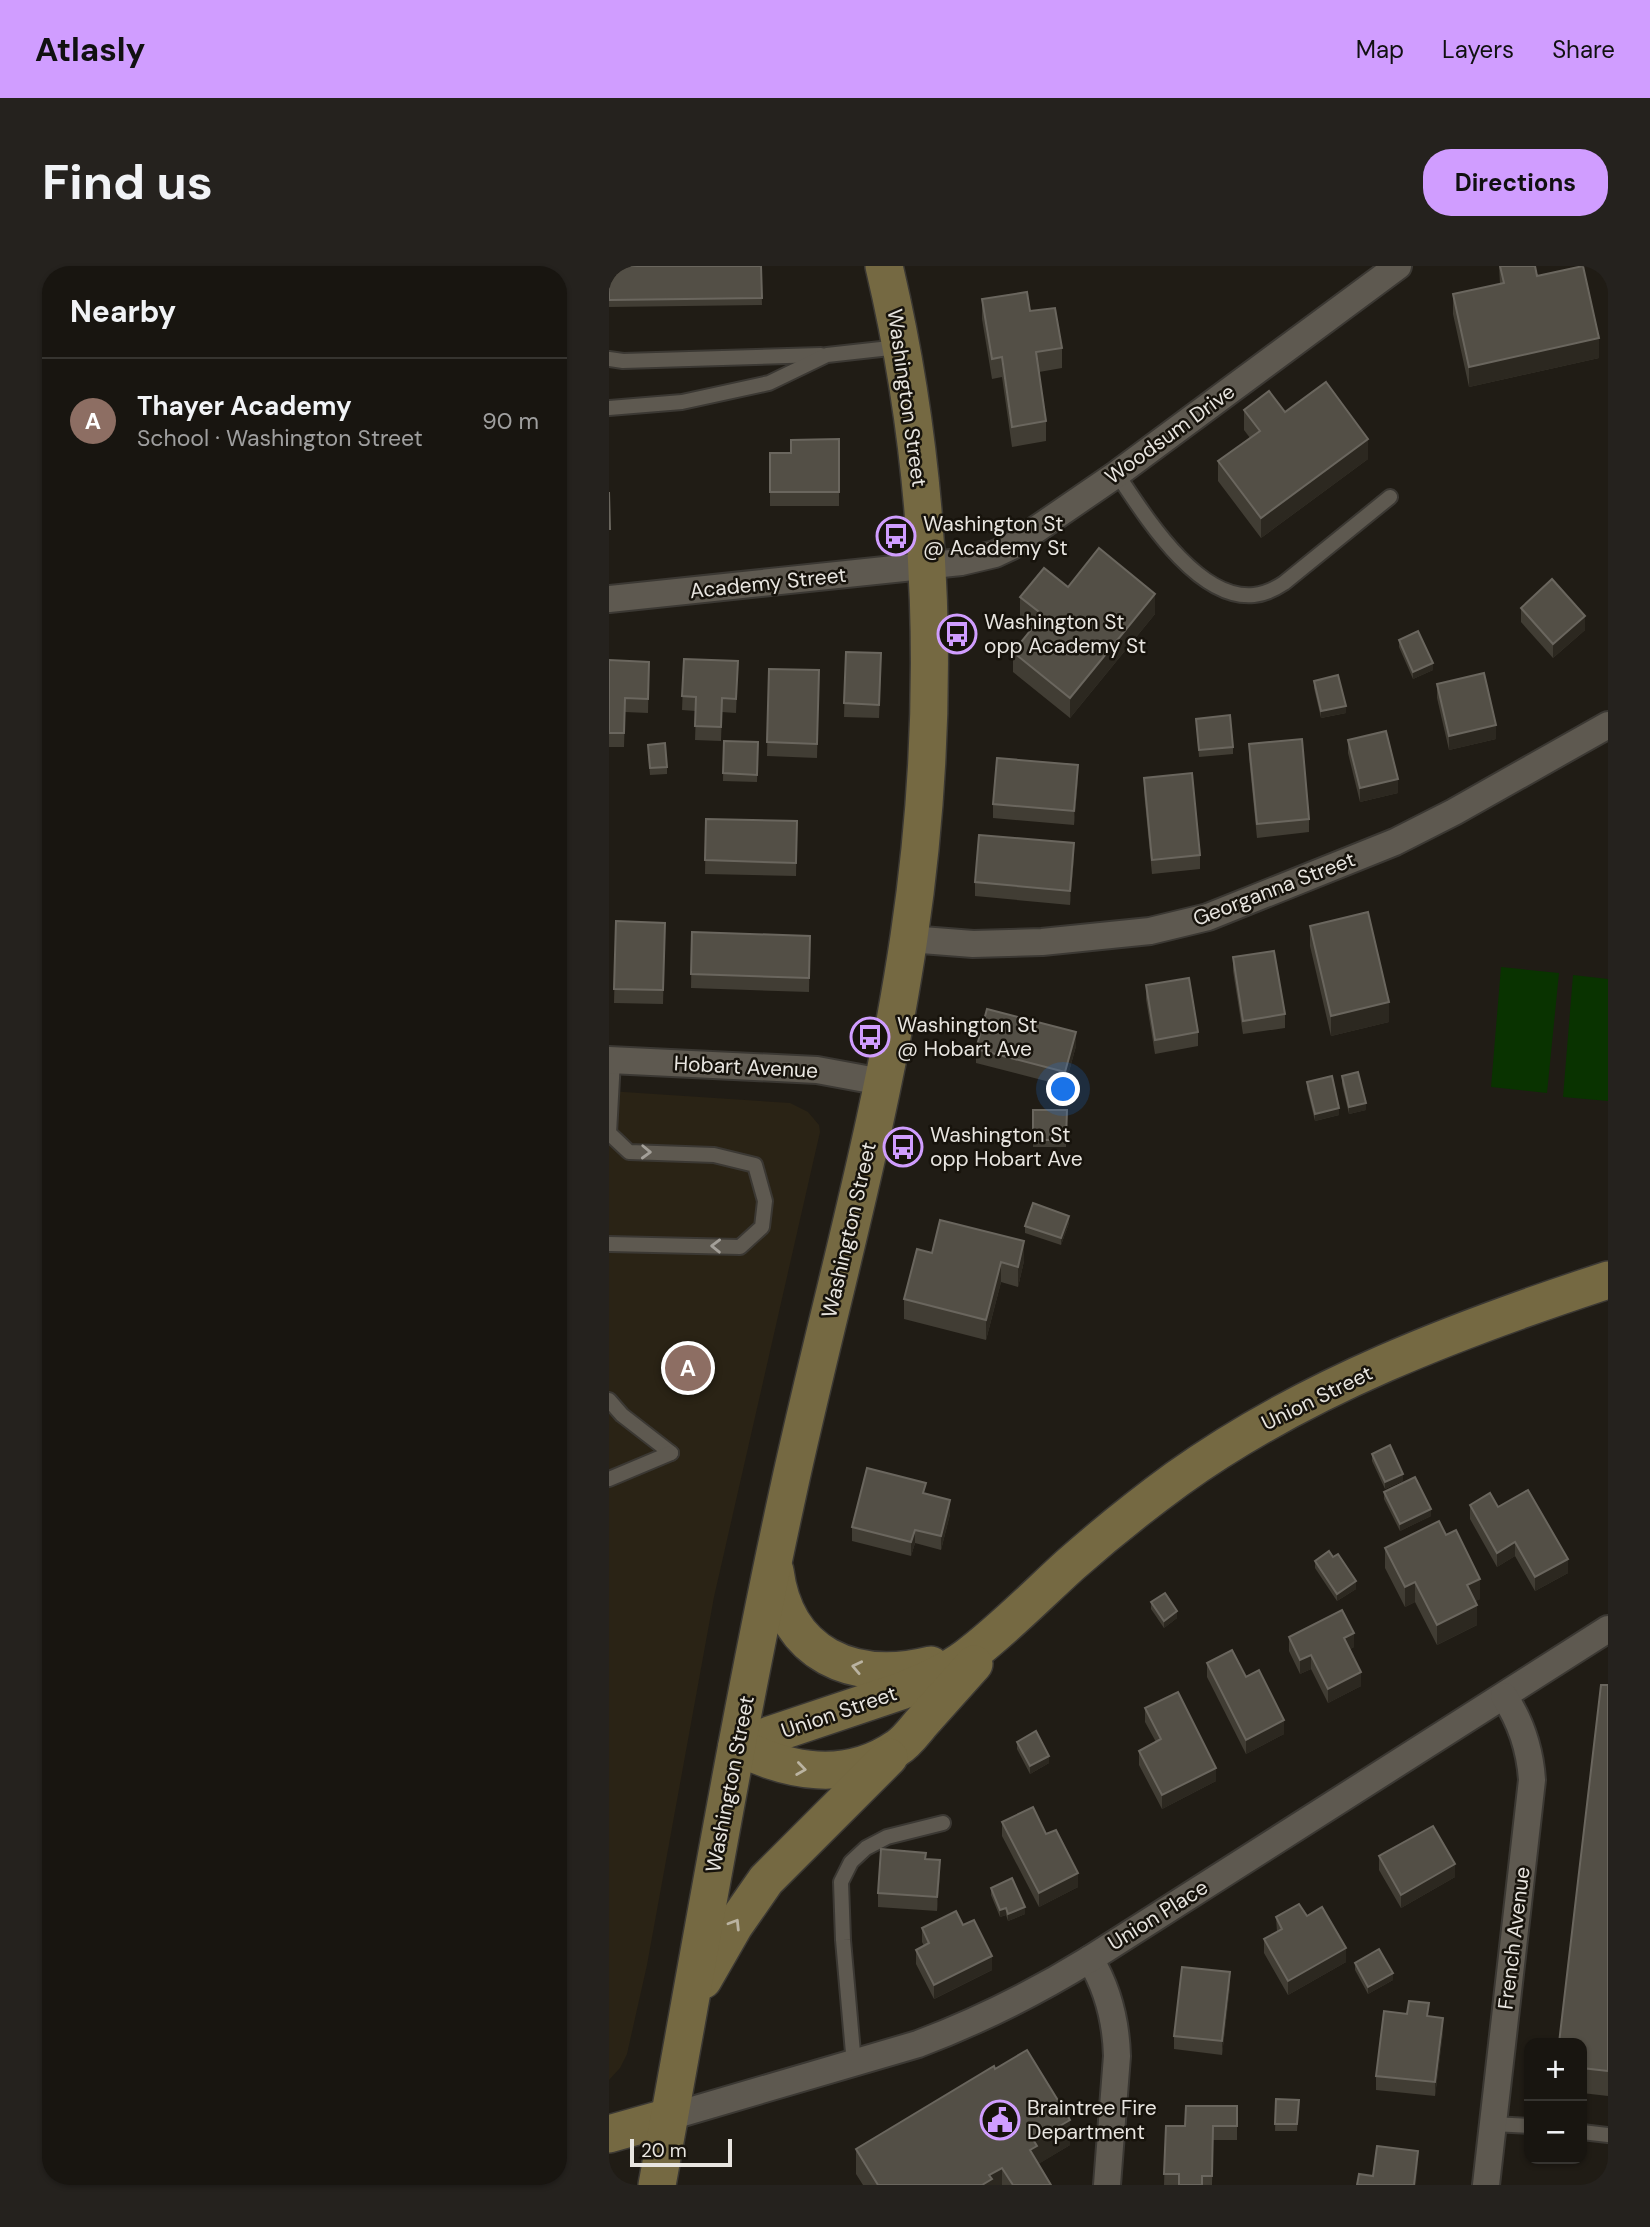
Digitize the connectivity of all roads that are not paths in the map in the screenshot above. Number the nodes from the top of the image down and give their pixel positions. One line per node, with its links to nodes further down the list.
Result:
1 (884, 266): 3 (main road, Washington Street)
2 (1398, 266): 7 (street, Woodsum Drive)
3 (901, 347): 4 (lane); 9 (main road, Washington Street)
4 (827, 355): 5 (lane); 6 (lane)
5 (609, 359)
6 (609, 408)
7 (1117, 474): 8 (lane); 9 (street, Woodsum Drive)
8 (1390, 497)
9 (926, 566): 10 (street, Academy Street); 12 (main road, Washington Street)
10 (609, 599)
11 (1608, 725): 12 (street, Georganna Street)
12 (909, 939): 14 (main road, Washington Street)
13 (611, 1060): 14 (street, Hobart Avenue); 15 (lane, one-way to 15)
14 (882, 1082): 19 (main road, Washington Street)
15 (609, 1244)
16 (1608, 1280): 20 (main road, Union Street)
17 (609, 1400): 18 (lane)
18 (609, 1479)
19 (774, 1559): 20 (main road, one-way to 19); 23 (main road, Washington Street)
20 (1028, 1603): 23 (main road, Union Street); 24 (main road, Union Street)
21 (1608, 1629): 22 (street, Union Place)
22 (1504, 1696): 26 (street, Union Place); 30 (street, French Avenue)
23 (737, 1746): 24 (main road, Union Street, one-way to 24); 27 (main road, Washington Street)
24 (899, 1747): 27 (main road, one-way to 24)
25 (943, 1823): 28 (lane)
26 (1090, 1959): 28 (street, Union Place); 36 (street)
27 (689, 2005): 29 (main road, Washington Street)
28 (854, 2064): 29 (street, Union Place)
29 (669, 2117): 33 (main road); 35 (main road, Washington Street)
30 (1493, 2124): 31 (lane); 37 (street, French Avenue)
31 (1524, 2126)
32 (1587, 2133): 34 (lane)
33 (609, 2134)
34 (1608, 2135)
35 (657, 2185)
36 (1107, 2185)
37 (1486, 2185)

